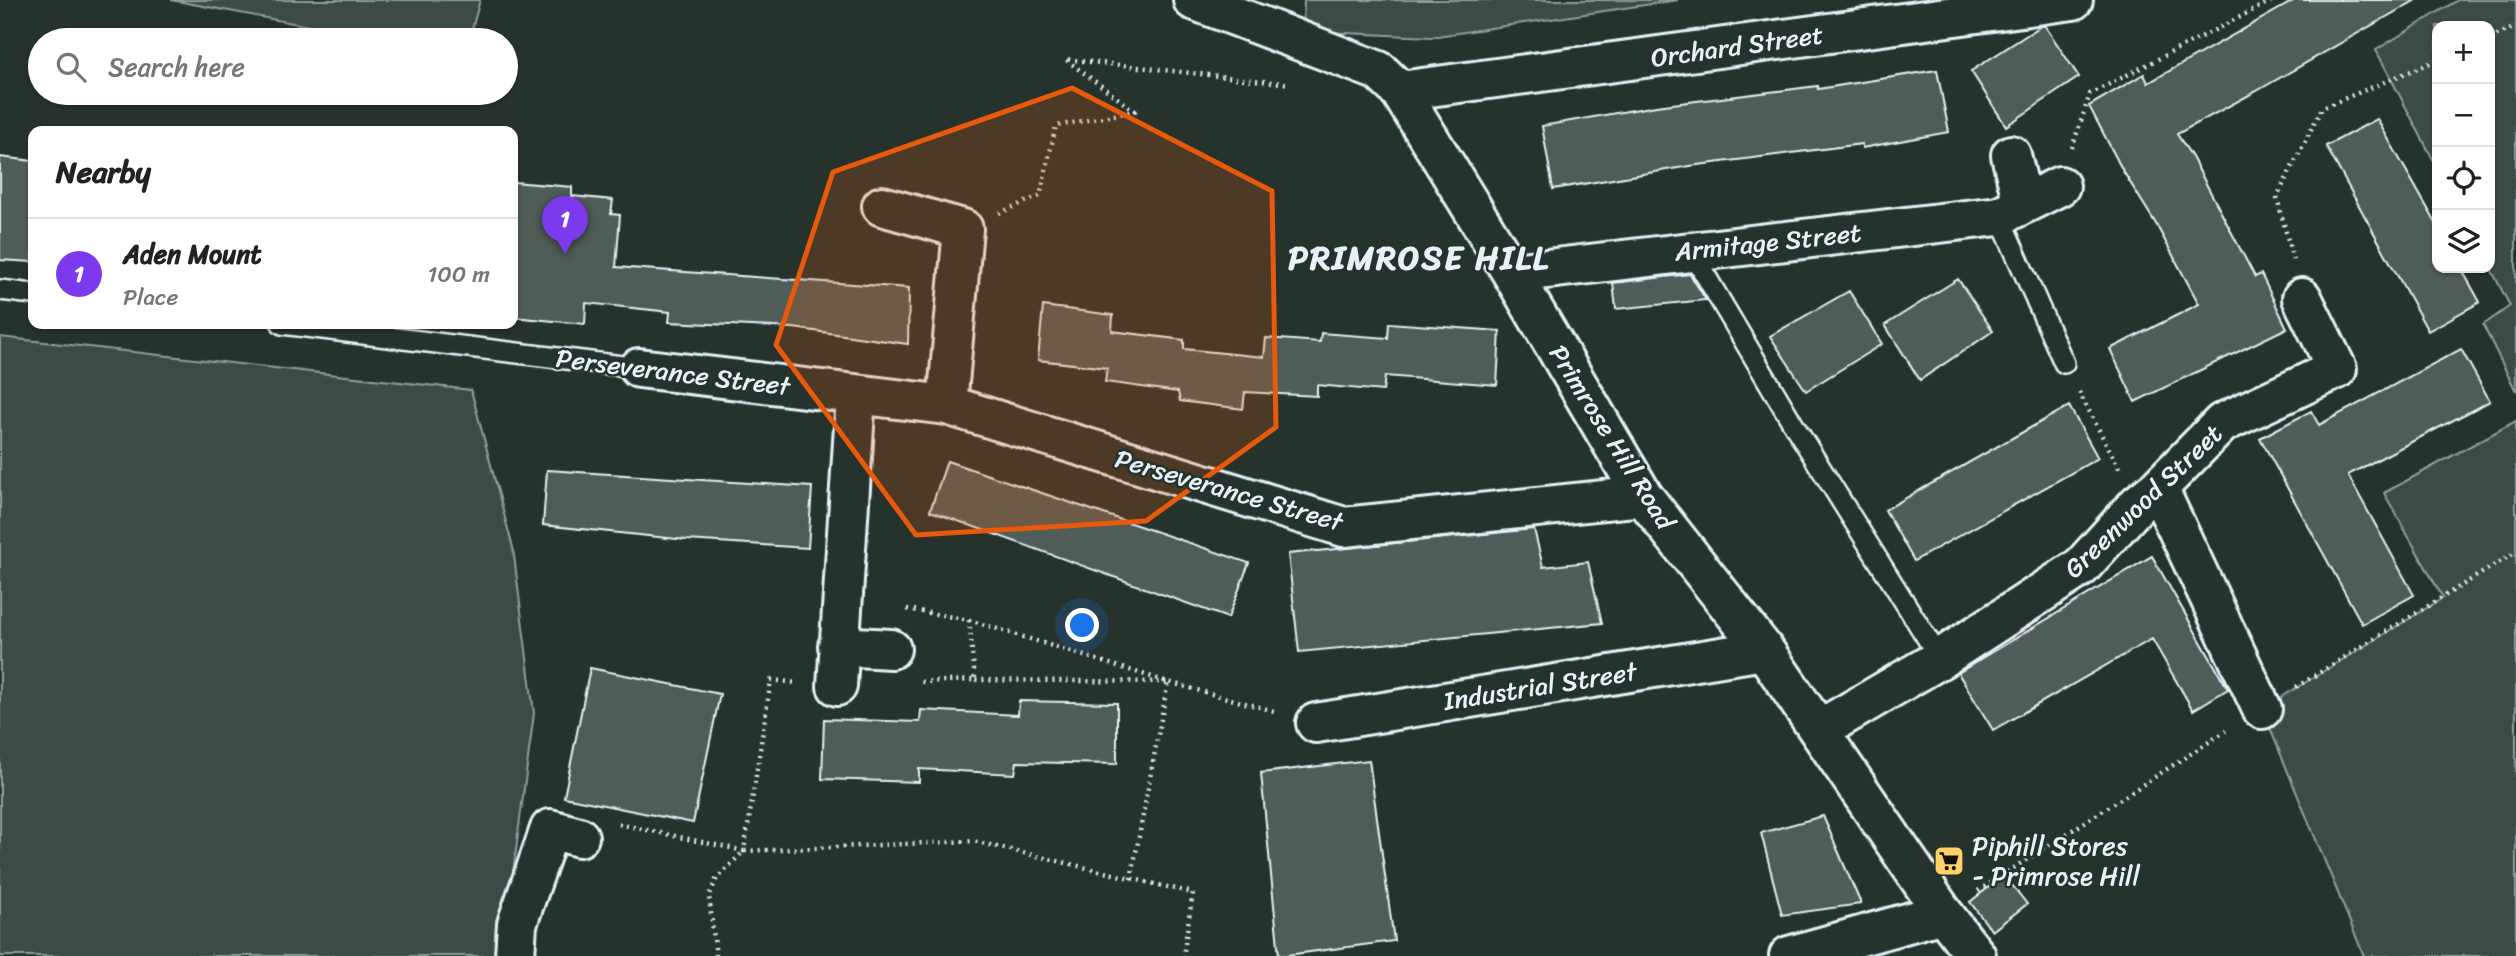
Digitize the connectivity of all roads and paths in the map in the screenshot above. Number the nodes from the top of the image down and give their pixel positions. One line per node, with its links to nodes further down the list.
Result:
1 (1193, 0): 8 (street, Primrose Hill Road)
2 (2073, 0): 8 (street, Orchard Street)
3 (2273, 0): 10 (path)
4 (2516, 27): 5 (path)
5 (2495, 36)
6 (2432, 62): 18 (path)
7 (1302, 86): 13 (path)
8 (1400, 91): 15 (street, Primrose Hill Road)
9 (2011, 155): 12 (street)
10 (2060, 186): 12 (street, Armitage Street)
11 (882, 206): 13 (street)
12 (2011, 210): 14 (street, Armitage Street); 20 (lane)
13 (962, 229): 23 (street)
14 (1690, 251): 15 (street, Armitage Street); 30 (lane)
15 (1511, 273): 24 (street, Primrose Hill Road)
16 (0, 290): 17 (lane)
17 (28, 293)
18 (2302, 298): 25 (street, Greenwood Street)
19 (323, 329): 21 (lane, Perseverance Street)
20 (2064, 363): 25 (path)
21 (639, 368): 22 (street, Perseverance Street)
22 (856, 396): 23 (street, Perseverance Street); 27 (street)
23 (947, 405): 24 (street, Perseverance Street)
24 (1643, 496): 29 (street, Primrose Hill Road)
25 (2148, 496): 30 (street, Greenwood Street); 34 (street)
26 (969, 620): 32 (path)
27 (838, 646): 28 (street); 33 (street)
28 (891, 649)
29 (1764, 650): 35 (street, Industrial Street); 36 (street, Primrose Hill Road)
30 (1940, 659): 36 (street, Greenwood Street)
31 (975, 680): 32 (path)
32 (1168, 682): 35 (path); 39 (path)
33 (837, 686)
34 (2262, 709)
35 (1317, 723)
36 (1819, 730): 40 (street, Primrose Hill Road)
37 (579, 837): 38 (path); 41 (street)
38 (744, 851): 39 (path); 42 (path)
39 (1131, 879): 43 (path)
40 (1944, 913): 44 (street); 45 (street, Primrose Hill Road)
41 (515, 956)
42 (716, 956)
43 (1183, 956)
44 (1788, 956)
45 (1976, 956)

